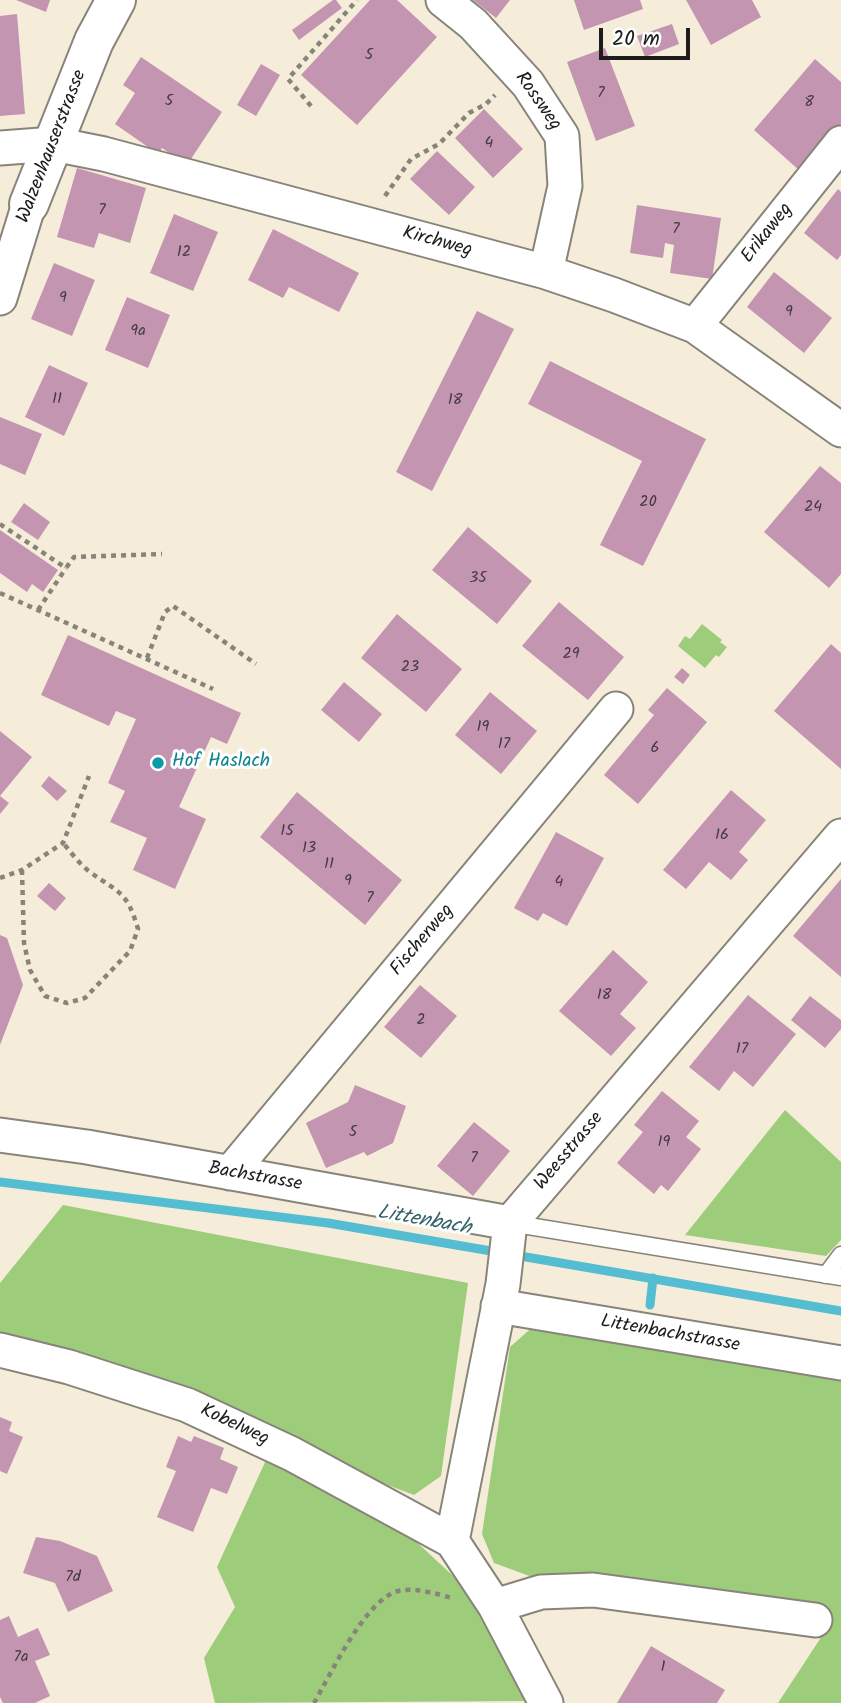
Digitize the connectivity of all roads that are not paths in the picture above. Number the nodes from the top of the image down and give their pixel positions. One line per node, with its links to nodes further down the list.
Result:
1 (116, 0): 4 (street, Walzenhauserstrasse)
2 (443, 0): 7 (street, Rossweg)
3 (841, 143): 9 (street, Erikaweg)
4 (54, 144): 5 (street, Kirchweg); 6 (street, Walzenhauserstrasse); 7 (street, Kirchweg)
5 (0, 148)
6 (29, 204): 8 (street, Walzenhauserstrasse)
7 (546, 272): 9 (street, Kirchweg)
8 (0, 298)
9 (695, 326): 10 (street, Kirchweg)
10 (841, 430)
11 (616, 709): 14 (street, Fischerweg)
12 (841, 836): 15 (street, Weesstrasse)
13 (0, 1135): 14 (street, Bachstrasse)
14 (230, 1173): 15 (street, Bachstrasse)
15 (509, 1229): 17 (lane); 18 (street)
16 (841, 1255): 17 (lane)
17 (834, 1276)
18 (501, 1295): 20 (street, Littenbachstrasse); 21 (street)
19 (0, 1350): 21 (street, Kobelweg)
20 (841, 1363)
21 (452, 1541): 22 (street)
22 (495, 1605): 23 (street); 24 (street)
23 (815, 1620)
24 (546, 1703)

